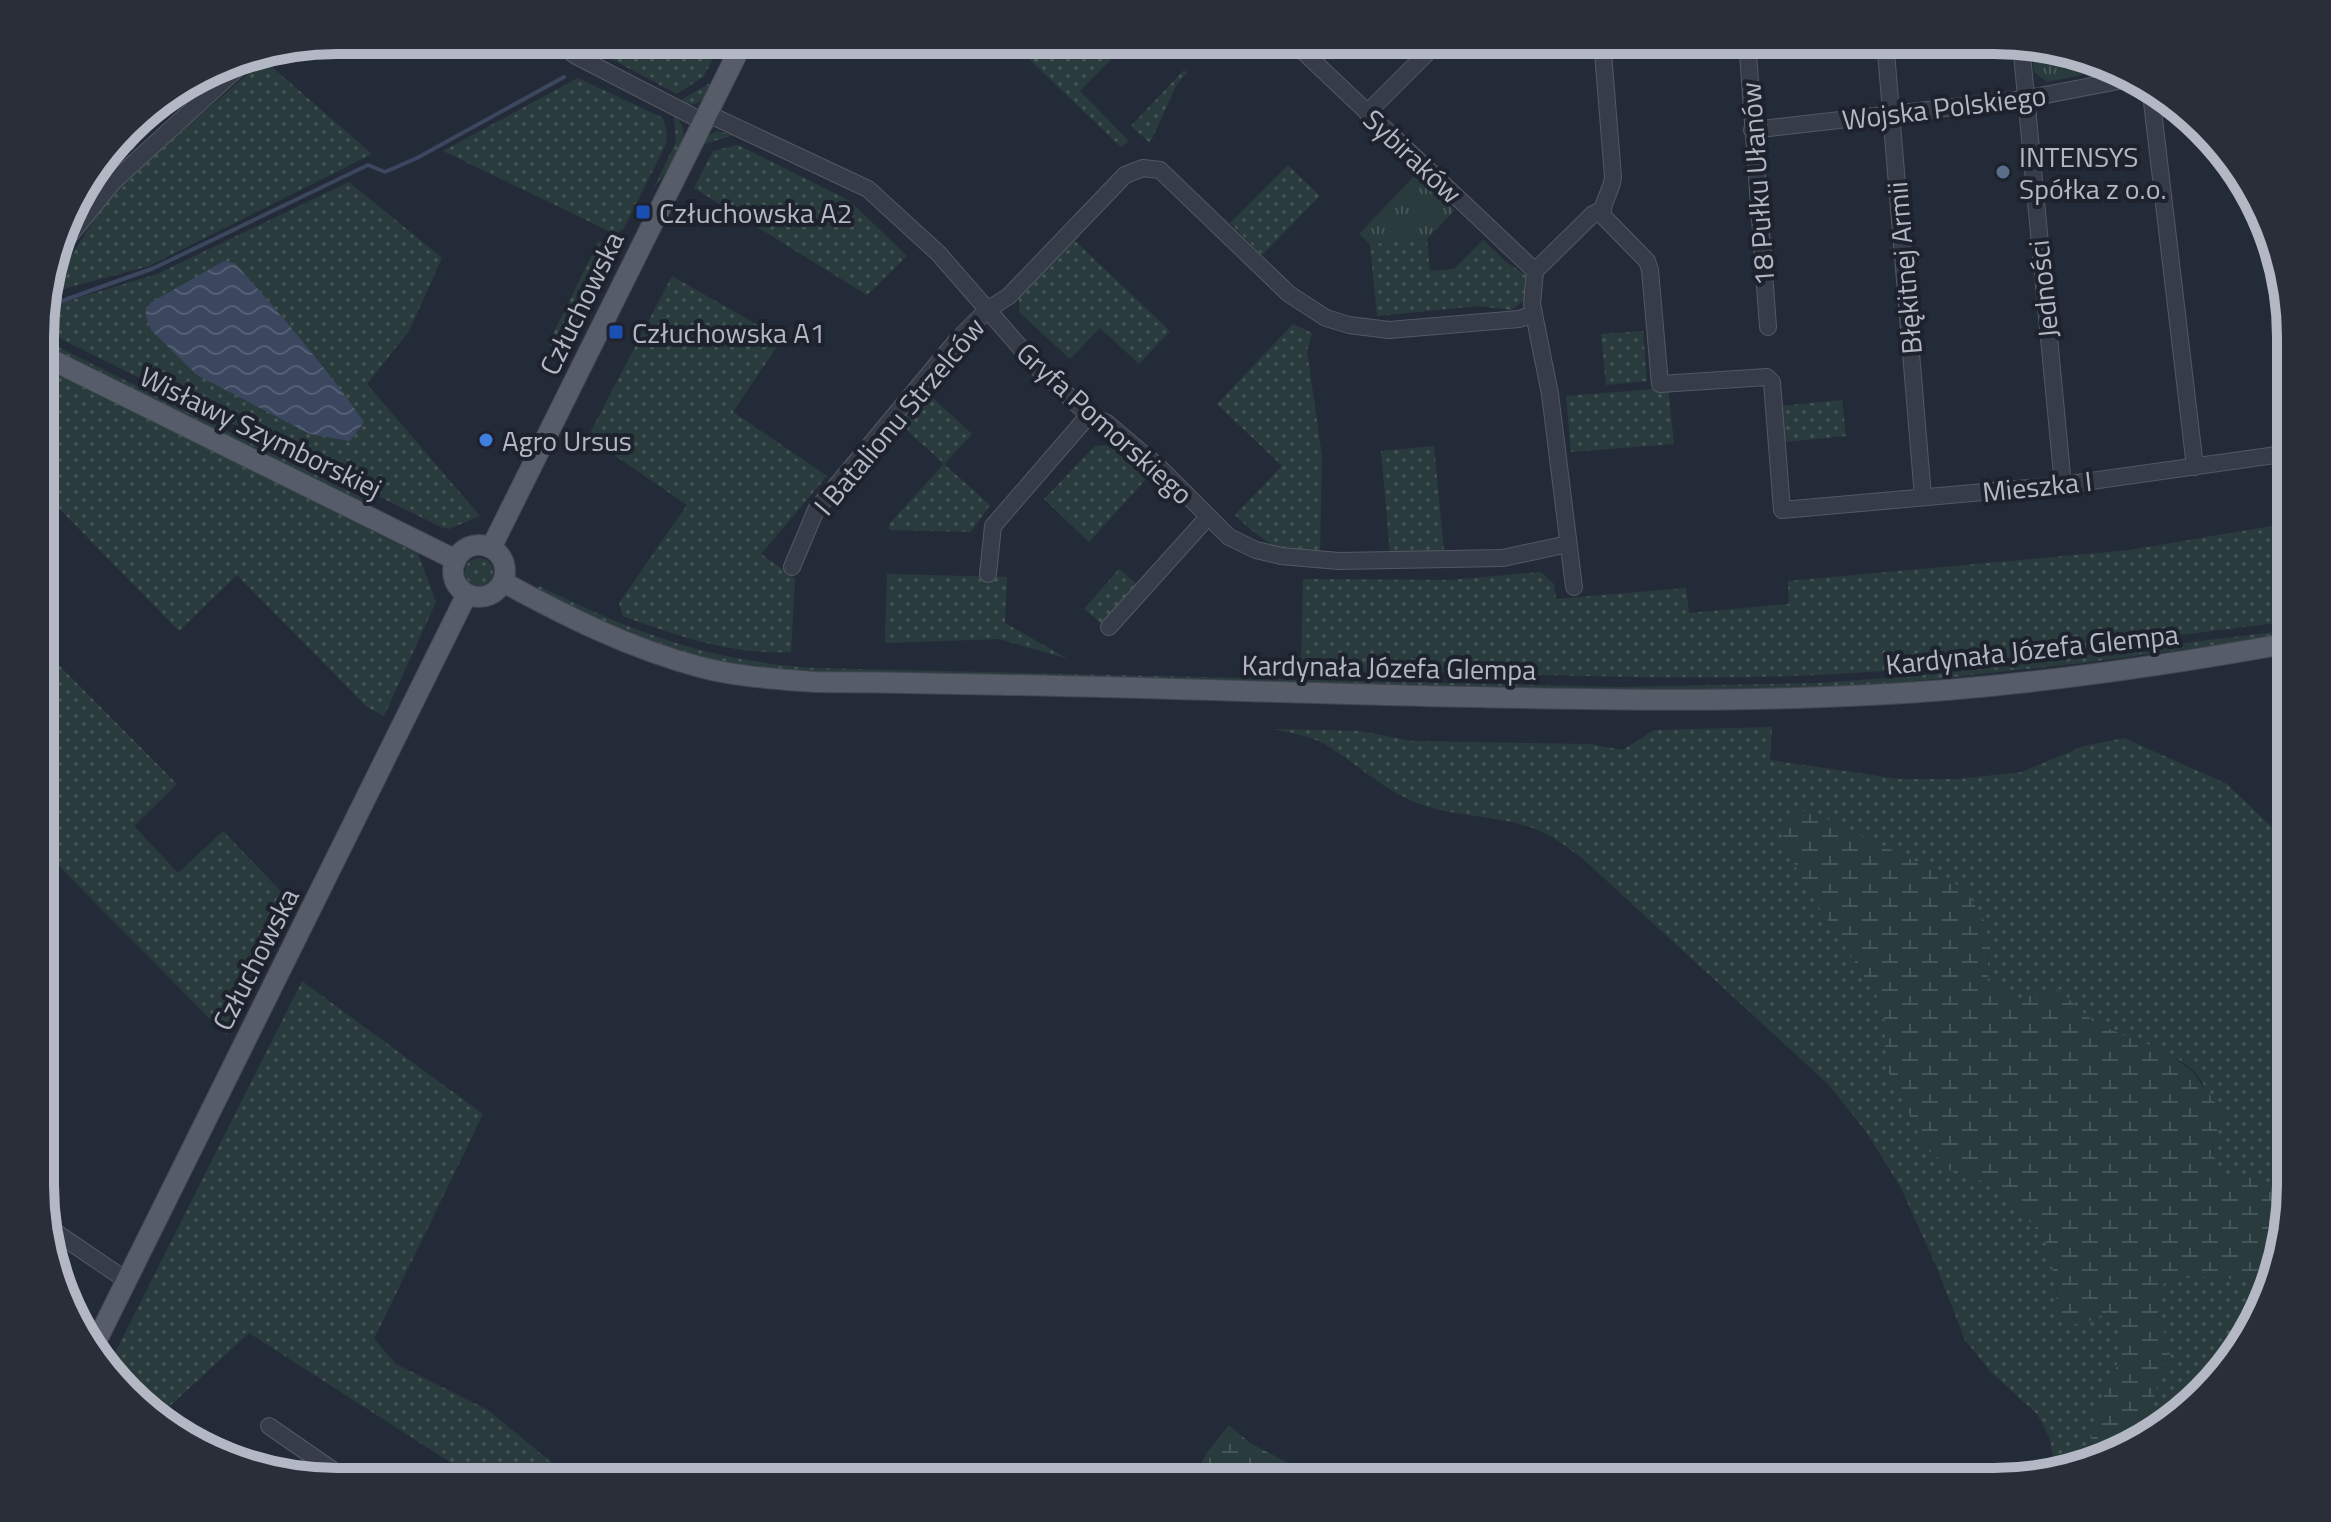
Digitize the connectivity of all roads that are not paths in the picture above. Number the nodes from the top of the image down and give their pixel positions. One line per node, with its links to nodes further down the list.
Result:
1 (1306, 54): 13 (street, Sybiraków)
2 (1426, 54): 13 (street)
3 (1603, 54): 19 (street)
4 (1748, 54): 16 (street, 18 Pułku Ułanów)
5 (1886, 54): 14 (street, Błękitnej Armii)
6 (574, 55): 15 (street, Gryfa Pomorskiego)
7 (736, 55): 15 (main road, Człuchowska)
8 (2022, 55): 11 (street, Jedności)
9 (229, 76): 18 (street)
10 (2115, 82): 11 (street, Wojska Polskiego)
11 (2024, 99): 14 (street, Wojska Polskiego); 29 (street, Jedności)
12 (2152, 103): 28 (street)
13 (1367, 113): 21 (street, Sybiraków)
14 (1892, 115): 16 (street, Wojska Polskiego); 30 (street, Błękitnej Armii)
15 (704, 117): 22 (street, Gryfa Pomorskiego); 33 (main road, Człuchowska)
16 (1752, 130): 24 (street, 18 Pułku Ułanów)
17 (106, 174): 18 (street)
18 (114, 181): 20 (street)
19 (1602, 210): 21 (street); 30 (street, Mieszka I)
20 (77, 226)
21 (1535, 271): 23 (street)
22 (987, 310): 23 (street, I Batalionu Strzelców); 26 (street, Gryfa Pomorskiego); 35 (street, I Batalionu Strzelców)
23 (1534, 314): 32 (street)
24 (1768, 327)
25 (54, 361): 34 (main road, Wisławy Szymborskiej)
26 (1089, 415): 31 (street, Gryfa Pomorskiego); 36 (street)
27 (2276, 455): 28 (street, Mieszka I)
28 (2195, 467): 29 (street, Mieszka I)
29 (2063, 485): 30 (street, Mieszka I)
30 (1923, 497)
31 (1207, 518): 32 (street, Gryfa Pomorskiego); 40 (street)
32 (1568, 544): 38 (street)
33 (491, 548): 34 (main road); 37 (main road)
34 (456, 560): 39 (main road)
35 (792, 567)
36 (988, 574)
37 (503, 582): 39 (main road); 41 (main road, Kardynała Józefa Glempa)
38 (1574, 587)
39 (467, 594): 43 (main road, Człuchowska)
40 (1109, 627)
41 (2276, 646)
42 (58, 1234): 43 (street)
43 (126, 1280): 44 (main road, Człuchowska)
44 (98, 1337)
45 (269, 1426): 46 (street)
46 (329, 1468)

